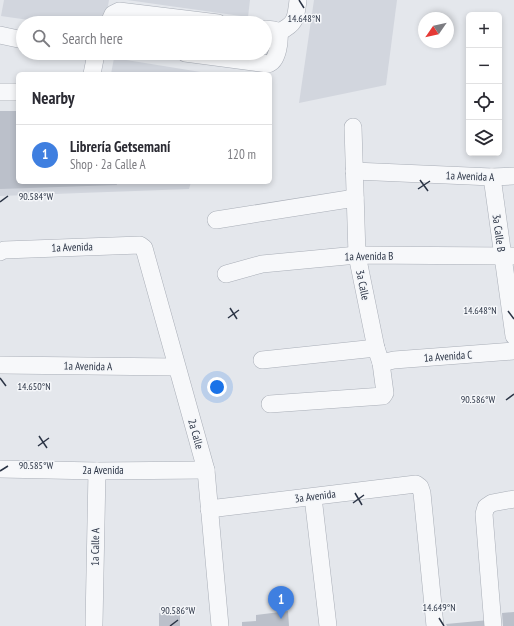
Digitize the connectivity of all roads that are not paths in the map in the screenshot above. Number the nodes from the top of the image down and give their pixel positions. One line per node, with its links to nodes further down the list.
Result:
1 (298, 0): 4 (street)
2 (112, 16): 3 (street)
3 (160, 16)
4 (272, 31): 8 (street)
5 (0, 35): 6 (street)
6 (16, 38)
7 (94, 60): 9 (street)
8 (238, 60)
9 (92, 72)
10 (0, 92): 11 (street)
11 (16, 92)
12 (353, 127): 13 (street, 3a Calle)
13 (354, 171): 15 (street, 1a Avenida A); 16 (street, 3a Calle)
14 (514, 176): 15 (street, 1a Avenida A)
15 (492, 177): 21 (street, 3a Calle B)
16 (354, 198): 17 (street); 20 (street, 3a Calle)
17 (216, 220)
18 (144, 248): 19 (street, 1a Avenida); 28 (street, 2a Calle)
19 (0, 252)
20 (357, 255): 21 (street, 1a Avenida B); 22 (street, 1a Avenida B); 25 (street, 3a Calle)
21 (508, 256): 23 (street, 3a Calle B)
22 (226, 274)
23 (514, 336)
24 (514, 351): 25 (street, 1a Avenida C)
25 (379, 355): 26 (street, 1a Avenida C); 29 (street, 3a Calle)
26 (262, 360)
27 (0, 364): 28 (street, 1a Avenida A)
28 (176, 366): 31 (street, 2a Calle)
29 (270, 404)
30 (0, 469): 32 (street, 2a Avenida)
31 (206, 470): 32 (street, 2a Avenida); 35 (street, 2a Calle)
32 (97, 471): 36 (street, 1a Calle A)
33 (313, 497): 35 (street, 3a Avenida); 38 (street); 39 (street, 3a Avenida)
34 (514, 499): 40 (street)
35 (209, 509): 37 (street, 2a Calle)
36 (94, 624)
37 (220, 626)
38 (328, 626)
39 (435, 626)
40 (493, 626)

